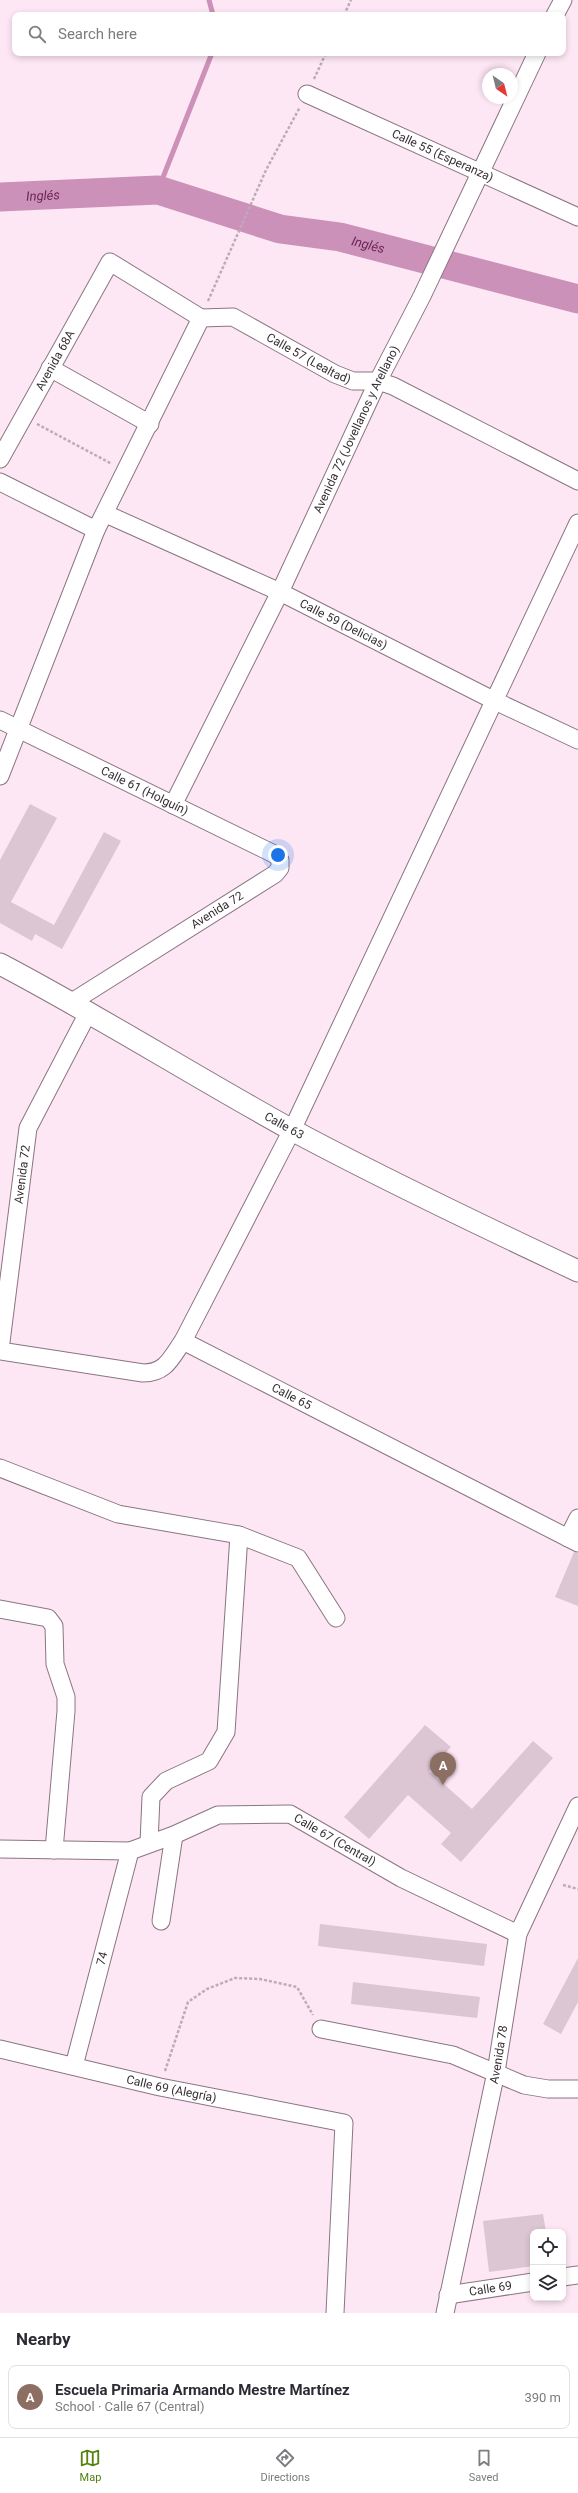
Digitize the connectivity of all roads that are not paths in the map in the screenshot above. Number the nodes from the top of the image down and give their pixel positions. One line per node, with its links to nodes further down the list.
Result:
1 (563, 0): 2 (street)
2 (557, 12)
3 (536, 56): 5 (street, Avenida 72 (Jovellanos y Arellano))
4 (307, 94): 5 (street, Calle 55 (Esperanza))
5 (478, 173): 6 (street, Calle 55 (Esperanza)); 9 (street, Avenida 72 (Jovellanos y Arellano))
6 (578, 217)
7 (201, 318): 8 (street, Avenida 68A); 9 (street, Calle 57 (Lealtad)); 10 (street)
8 (50, 368): 10 (street); 11 (street, Avenida 68A)
9 (378, 381): 12 (street, Calle 57 (Lealtad)); 17 (street, Avenida 72 (Jovellanos y Arellano))
10 (150, 424): 14 (street)
11 (0, 459)
12 (578, 481)
13 (0, 482): 16 (street)
14 (106, 514): 16 (street); 17 (street, Calle 59 (Delicias))
15 (578, 523): 18 (street)
16 (96, 530): 20 (street)
17 (280, 592): 18 (street, Calle 59 (Delicias)); 23 (street, Avenida 72 (Jovellanos y Arellano))
18 (493, 700): 21 (street, Calle 59 (Delicias)); 27 (street)
19 (0, 720): 20 (street, Calle 61 (Holguín))
20 (18, 729): 22 (street); 23 (street, Calle 61 (Holguín))
21 (578, 740)
22 (0, 776)
23 (174, 805): 24 (street, Calle 61 (Holguín))
24 (280, 868): 26 (street, Avenida 72)
25 (0, 964): 26 (main road, Calle 63)
26 (81, 1007): 27 (main road, Calle 63); 30 (street, Avenida 72)
27 (292, 1130): 28 (main road, Calle 63); 29 (street)
28 (578, 1271)
29 (183, 1341): 30 (street); 34 (street, Calle 65)
30 (0, 1351)
31 (0, 1468): 33 (street)
32 (578, 1518): 34 (street)
33 (239, 1535): 36 (street); 39 (street)
34 (573, 1540)
35 (0, 1609): 41 (street)
36 (336, 1618)
37 (578, 1806): 44 (street, Avenida 78)
38 (174, 1835): 39 (street, Calle 67 (Central)); 43 (street); 44 (street, Calle 67 (Central))
39 (149, 1843): 42 (street, Calle 67 (Central))
40 (0, 1849): 41 (street, Calle 67 (Central))
41 (54, 1850): 42 (street, Calle 67 (Central))
42 (130, 1851): 47 (street, 74)
43 (162, 1921)
44 (518, 1934): 48 (street, Avenida 78)
45 (321, 2029): 48 (street)
46 (0, 2049): 47 (street, Calle 69 (Alegría))
47 (74, 2066): 54 (street, Calle 69 (Alegría))
48 (496, 2072): 49 (street); 53 (street, Avenida 78)
49 (578, 2089)
50 (578, 2274): 51 (street)
51 (566, 2276)
52 (530, 2282): 53 (street, Calle 69)
53 (448, 2295): 55 (street, Avenida 78)
54 (335, 2313)
55 (445, 2313)

